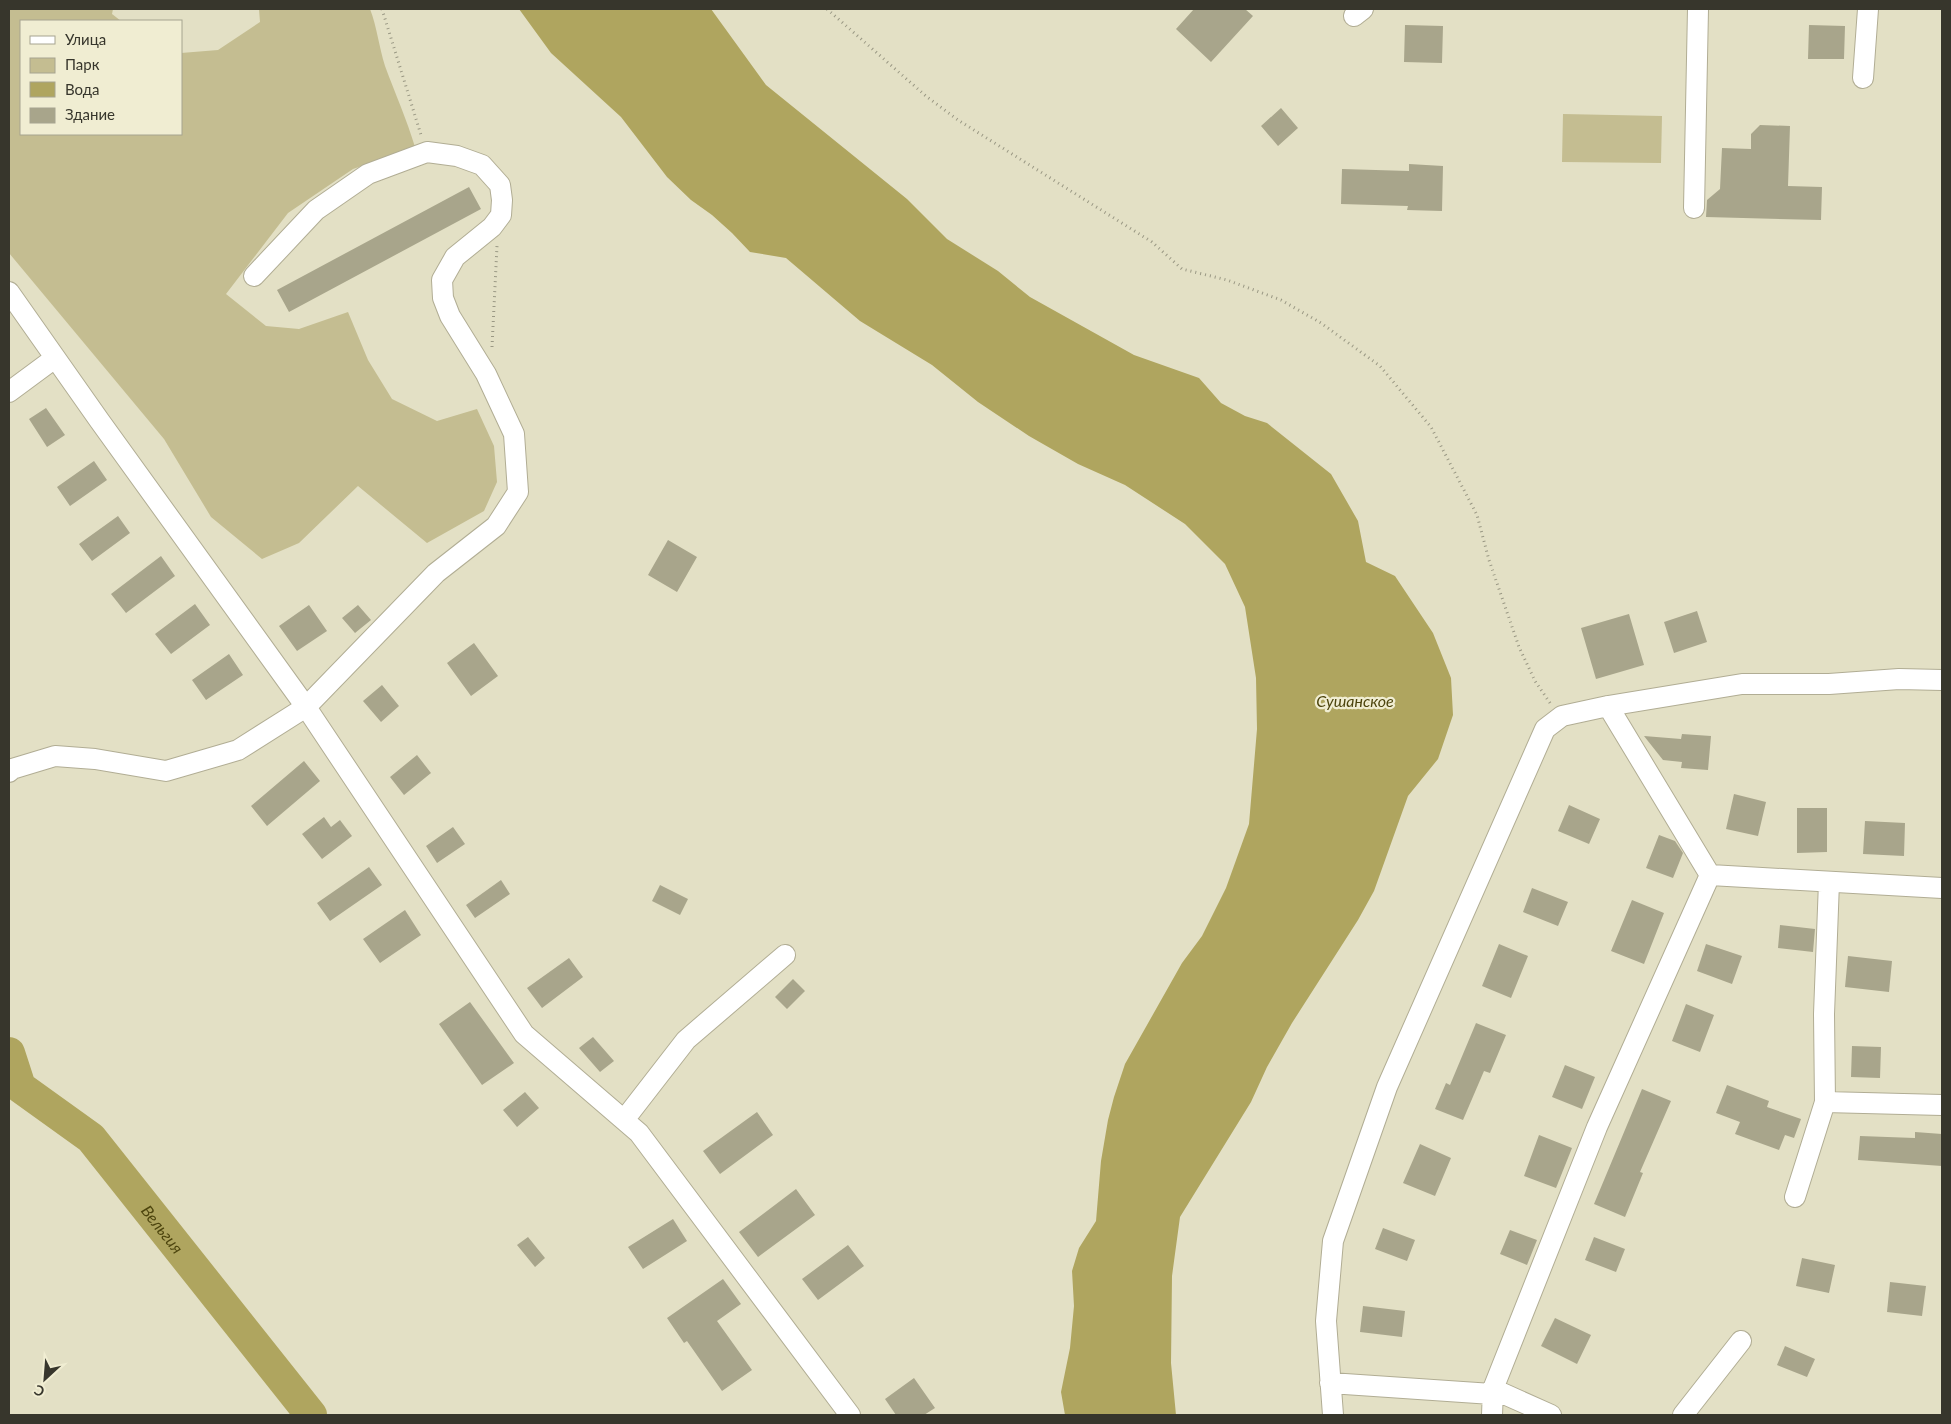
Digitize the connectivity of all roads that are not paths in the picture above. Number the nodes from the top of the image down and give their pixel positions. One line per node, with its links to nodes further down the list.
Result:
1 (1698, 9): 4 (street)
2 (1868, 9): 3 (street)
3 (1863, 78)
4 (1694, 208)
5 (254, 276): 11 (street)
6 (10, 294): 7 (street)
7 (55, 358): 8 (street); 11 (street)
8 (9, 392)
9 (1942, 680): 10 (street)
10 (1608, 706): 13 (street); 22 (street)
11 (306, 707): 12 (street); 19 (street)
12 (9, 772)
13 (1710, 876): 14 (street); 23 (street)
14 (1829, 882): 15 (street); 17 (street)
15 (1942, 888)
16 (785, 955): 19 (street)
17 (1825, 1102): 18 (street); 20 (street)
18 (1942, 1105)
19 (624, 1120): 24 (street)
20 (1795, 1197)
21 (1741, 1341): 28 (street)
22 (1330, 1383): 23 (street); 25 (street)
23 (1493, 1391): 26 (street); 27 (street)
24 (850, 1415)
25 (1333, 1415)
26 (1492, 1415)
27 (1552, 1415)
28 (1683, 1415)

